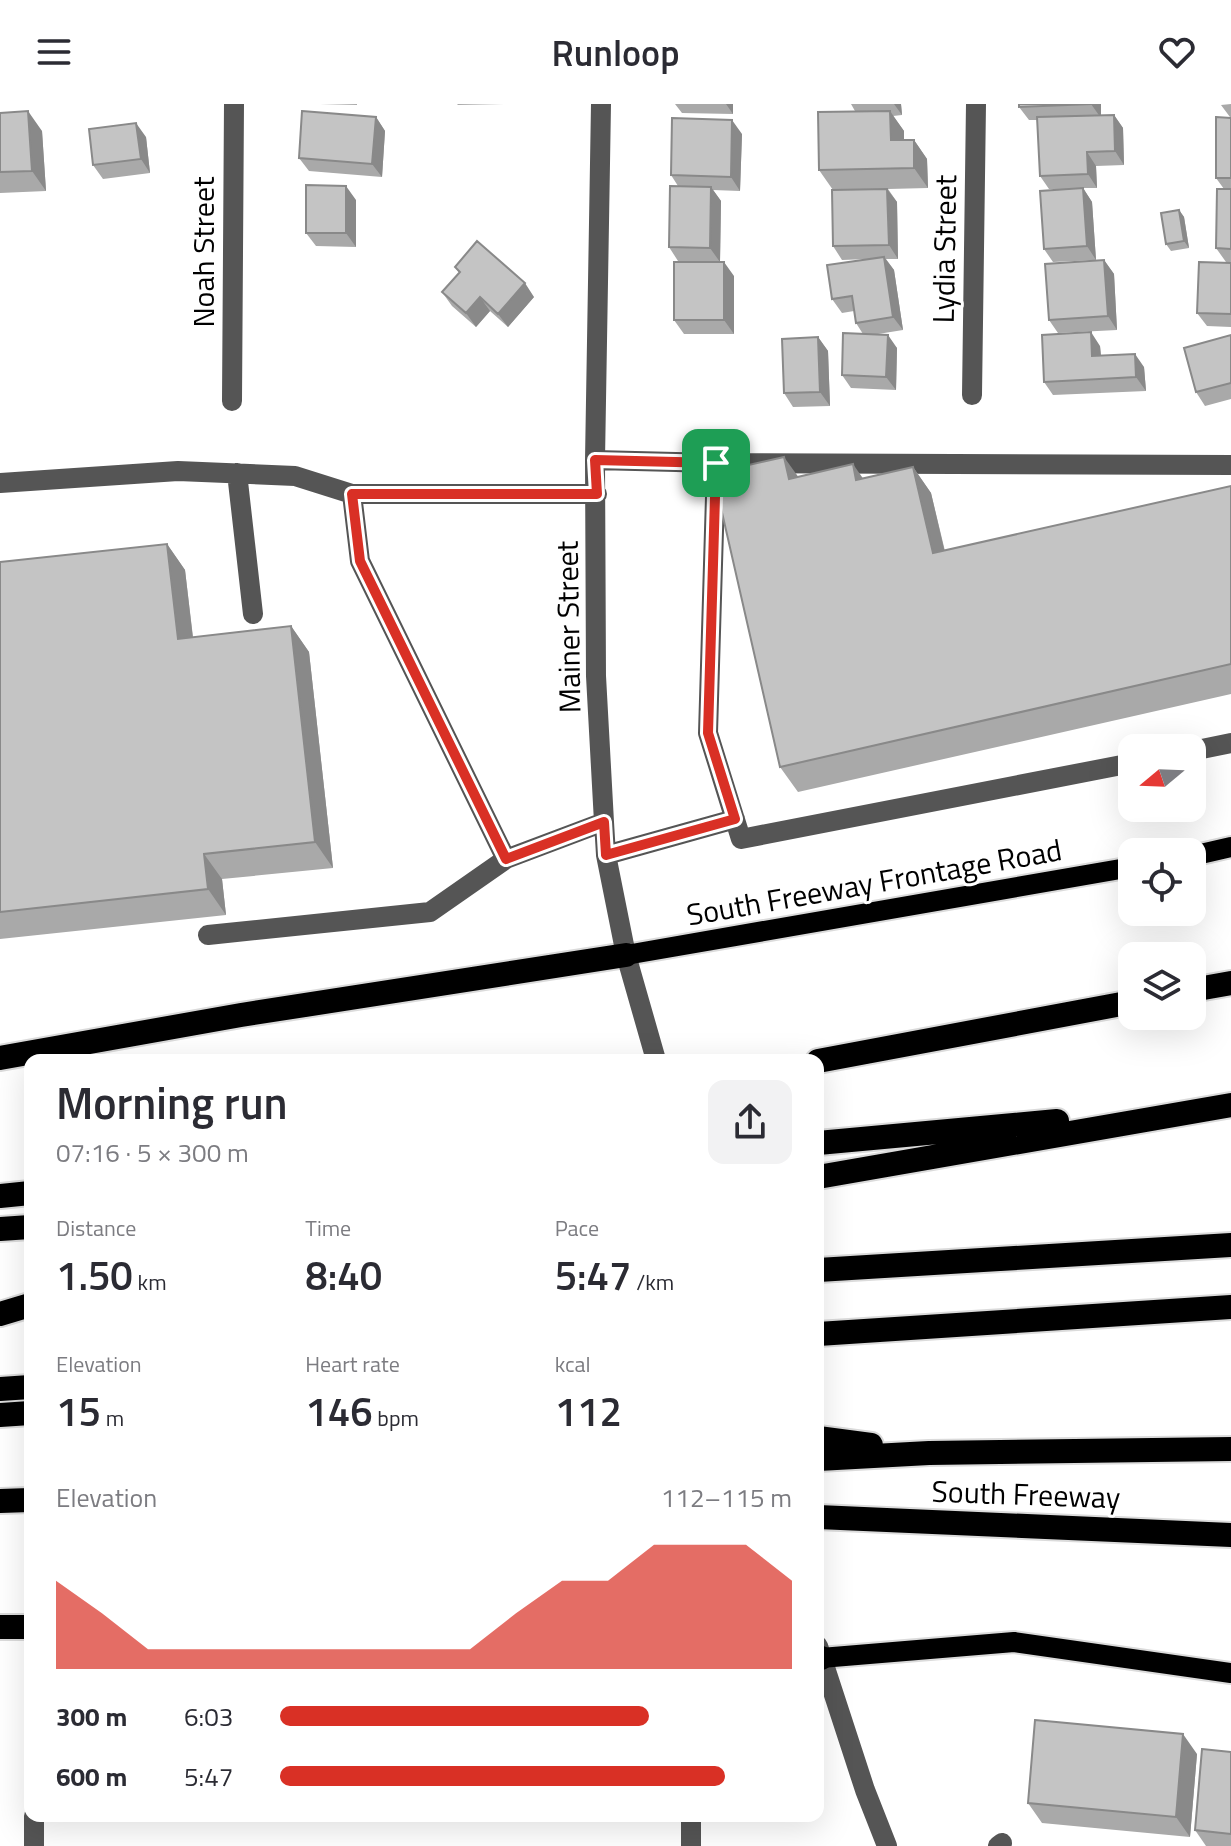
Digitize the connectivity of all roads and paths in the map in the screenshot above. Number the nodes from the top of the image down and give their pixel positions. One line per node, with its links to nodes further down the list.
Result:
1 (234, 104): 5 (street, Noah Street)
2 (601, 104): 6 (street, Mainer Street)
3 (976, 104): 4 (street, Lydia Street)
4 (972, 395)
5 (232, 401)
6 (595, 460): 7 (street); 12 (street, Mainer Street)
7 (716, 463): 8 (street); 17 (street)
8 (1231, 465)
9 (237, 473): 10 (street); 11 (street); 13 (street)
10 (0, 483)
11 (352, 494): 12 (street); 22 (street)
12 (597, 494): 18 (street, Mainer Street)
13 (253, 614)
14 (1231, 743): 15 (street)
15 (1206, 748)
16 (1118, 766): 17 (street)
17 (735, 819): 21 (street)
18 (604, 822): 21 (street, Mainer Street); 22 (street)
19 (1231, 847): 20 (main road)
20 (1206, 853)
21 (606, 855): 25 (street, Mainer Street)
22 (506, 859): 24 (street)
23 (1118, 869): 25 (main road, South Freeway Frontage Road)
24 (208, 935)
25 (626, 955): 29 (street, Mainer Street); 30 (highway)
26 (1231, 983): 27 (highway)
27 (1206, 987)
28 (1118, 1005): 31 (highway)
29 (654, 1054)
30 (0, 1058)
31 (824, 1060)
32 (1231, 1105): 33 (highway); 34 (highway)
33 (824, 1142)
34 (824, 1176)
35 (24, 1194): 36 (highway)
36 (0, 1196)
37 (24, 1227): 38 (highway)
38 (0, 1229)
39 (1231, 1245): 40 (highway)
40 (824, 1270)
41 (24, 1307): 43 (highway)
42 (1231, 1307): 46 (highway)
43 (0, 1314)
44 (24, 1320): 45 (highway)
45 (0, 1322)
46 (824, 1334)
47 (24, 1387): 48 (highway)
48 (0, 1389)
49 (24, 1413): 50 (highway)
50 (0, 1415)
51 (824, 1439): 53 (highway)
52 (1231, 1449): 53 (highway)
53 (929, 1453): 54 (highway)
54 (824, 1459)
55 (24, 1500): 56 (highway)
56 (0, 1501)
57 (824, 1517): 58 (highway, South Freeway)
58 (1231, 1535)
59 (0, 1627): 60 (highway)
60 (24, 1627)
61 (824, 1654): 63 (main road)
62 (824, 1669): 68 (street)
63 (1231, 1673)
64 (34, 1822): 66 (street)
65 (691, 1822): 67 (street)
66 (34, 1846)
67 (691, 1846)
68 (887, 1846)

